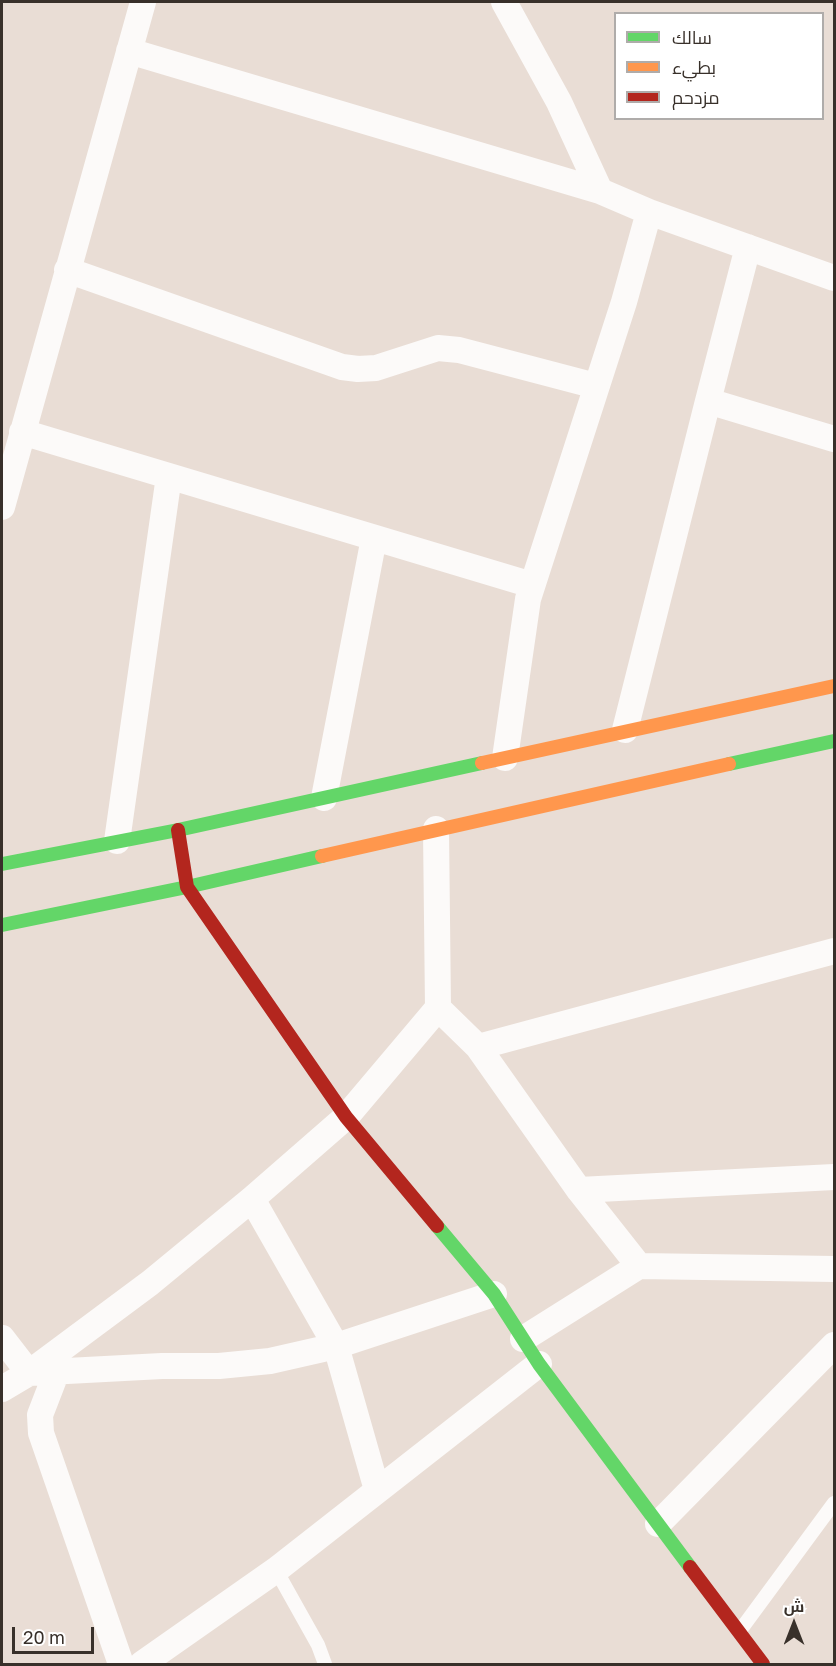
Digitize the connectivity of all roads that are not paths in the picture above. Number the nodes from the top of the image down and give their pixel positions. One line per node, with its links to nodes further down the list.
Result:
1 (143, 2): 3 (street)
2 (504, 2): 4 (street)
3 (129, 51): 4 (street); 7 (street)
4 (600, 191): 5 (street)
5 (649, 212): 6 (street); 9 (street)
6 (748, 247): 8 (street); 10 (street)
7 (67, 270): 9 (street); 11 (street)
8 (834, 278)
9 (596, 386): 16 (street)
10 (708, 401): 12 (street); 18 (street)
11 (22, 432): 13 (street); 14 (street)
12 (834, 439)
13 (169, 476): 15 (street); 24 (street)
14 (2, 507)
15 (374, 538): 16 (street); 21 (street)
16 (532, 585): 20 (street)
17 (834, 686): 18 (street)
18 (625, 730): 20 (street)
19 (834, 741): 22 (street)
20 (505, 758): 21 (street)
21 (324, 798): 23 (street)
22 (436, 829): 26 (street); 29 (street)
23 (178, 830): 24 (street); 26 (street)
24 (117, 842): 25 (street)
25 (2, 864)
26 (187, 887): 27 (street); 31 (street)
27 (2, 925)
28 (834, 951): 30 (street)
29 (438, 1008): 30 (street); 31 (street)
30 (478, 1047): 33 (street)
31 (346, 1117): 34 (street); 37 (street)
32 (834, 1177): 33 (street)
33 (579, 1190): 35 (street)
34 (252, 1199): 41 (street); 44 (street)
35 (639, 1266): 36 (street); 39 (street)
36 (834, 1269)
37 (494, 1294): 39 (street); 41 (street)
38 (2, 1338): 44 (street)
39 (523, 1340): 42 (street)
40 (834, 1345): 48 (street)
41 (336, 1346): 43 (street); 46 (street)
42 (539, 1364): 46 (street); 48 (street)
43 (57, 1371): 44 (street); 51 (street)
44 (29, 1373): 45 (street)
45 (2, 1389)
46 (376, 1490): 49 (street)
47 (834, 1503): 50 (lane)
48 (658, 1524): 50 (street)
49 (276, 1570): 52 (street); 53 (lane)
50 (739, 1632): 54 (street)
51 (121, 1665)
52 (141, 1665)
53 (325, 1665)
54 (763, 1665)

